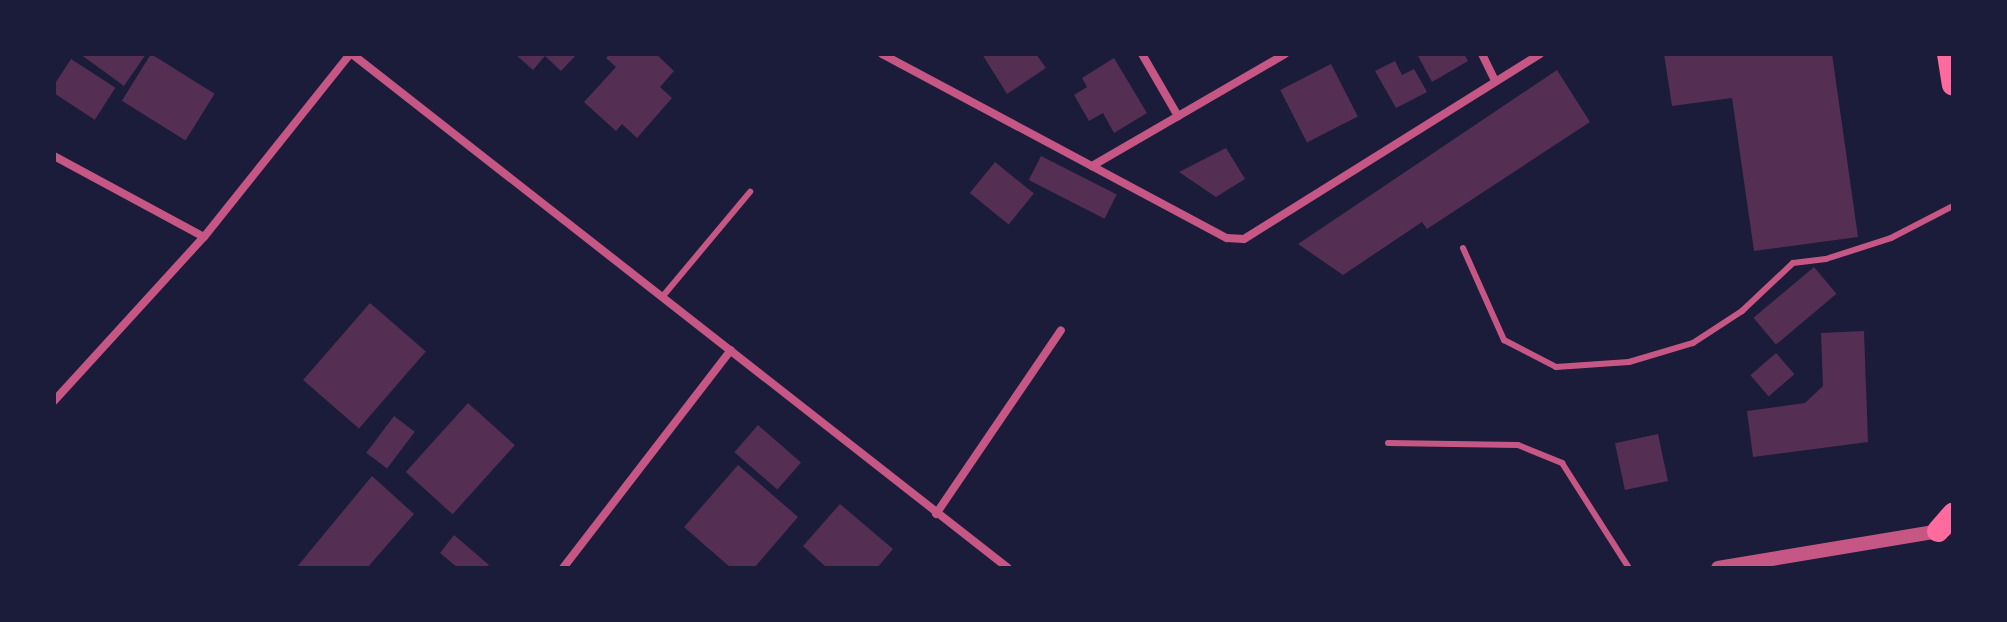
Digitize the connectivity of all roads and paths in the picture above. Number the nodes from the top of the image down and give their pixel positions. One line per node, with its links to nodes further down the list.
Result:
1 (351, 54): 15 (street); 17 (street)
2 (882, 54): 12 (street)
3 (1142, 54): 10 (street)
4 (1285, 54): 10 (street)
5 (1482, 54): 8 (street)
6 (1540, 54): 8 (street)
7 (1948, 54): 9 (highway)
8 (1495, 81): 12 (street)
9 (1953, 85)
10 (1178, 116): 12 (street)
11 (54, 156): 15 (street)
12 (1092, 166)
13 (750, 192): 17 (lane)
14 (1953, 206): 16 (lane)
15 (204, 237): 20 (street)
16 (1463, 248)
17 (663, 296): 19 (street)
18 (1061, 330): 22 (street)
19 (731, 350): 22 (street); 26 (street)
20 (54, 401)
21 (1388, 443): 28 (lane)
22 (936, 514): 27 (street)
23 (1953, 514): 24 (highway)
24 (1945, 530): 25 (street)
25 (1726, 567)
26 (563, 568)
27 (1008, 568)
28 (1629, 568)

